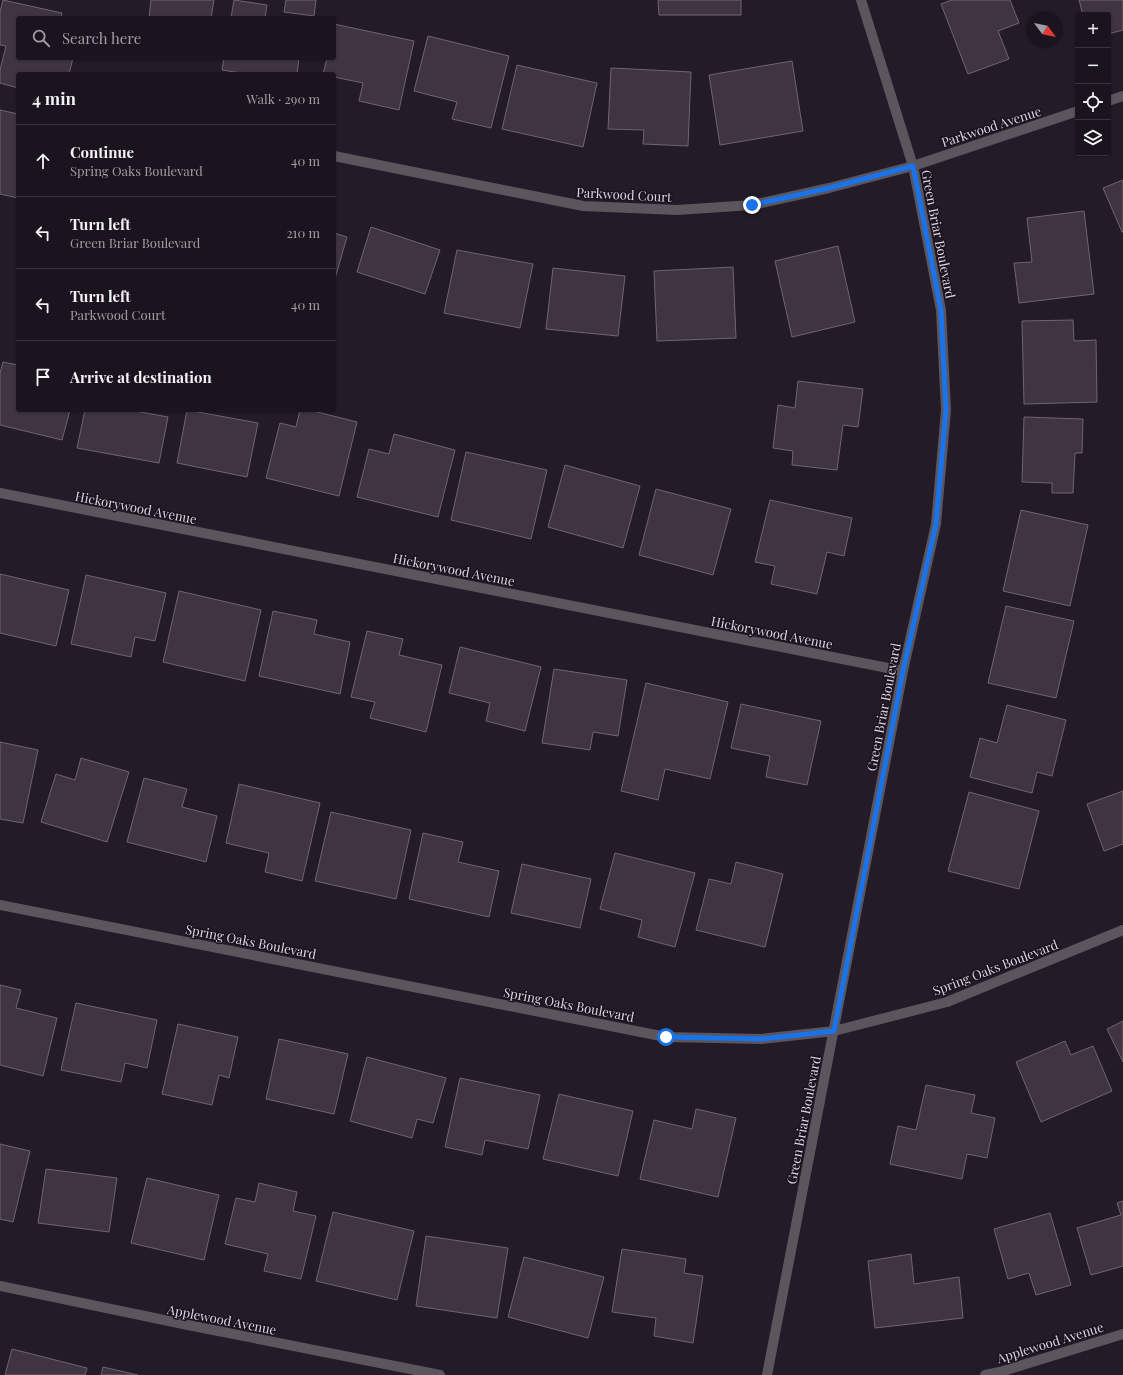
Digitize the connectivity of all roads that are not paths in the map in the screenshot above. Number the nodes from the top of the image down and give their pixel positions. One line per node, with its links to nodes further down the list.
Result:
1 (861, 0): 6 (street, Green Briar Boulevard)
2 (1123, 96): 3 (street)
3 (1111, 100)
4 (1075, 112): 6 (street, Parkwood Avenue)
5 (336, 156): 6 (street, Parkwood Court)
6 (913, 166): 8 (street, Green Briar Boulevard)
7 (0, 493): 8 (street, Hickorywood Avenue)
8 (903, 671): 11 (street, Green Briar Boulevard)
9 (0, 905): 11 (street, Spring Oaks Boulevard)
10 (1123, 930): 11 (street, Spring Oaks Boulevard)
11 (834, 1031): 15 (street, Green Briar Boulevard)
12 (0, 1286): 14 (street, Applewood Avenue)
13 (1123, 1334): 16 (street, Applewood Avenue)
14 (440, 1375)
15 (766, 1375)
16 (985, 1375)

